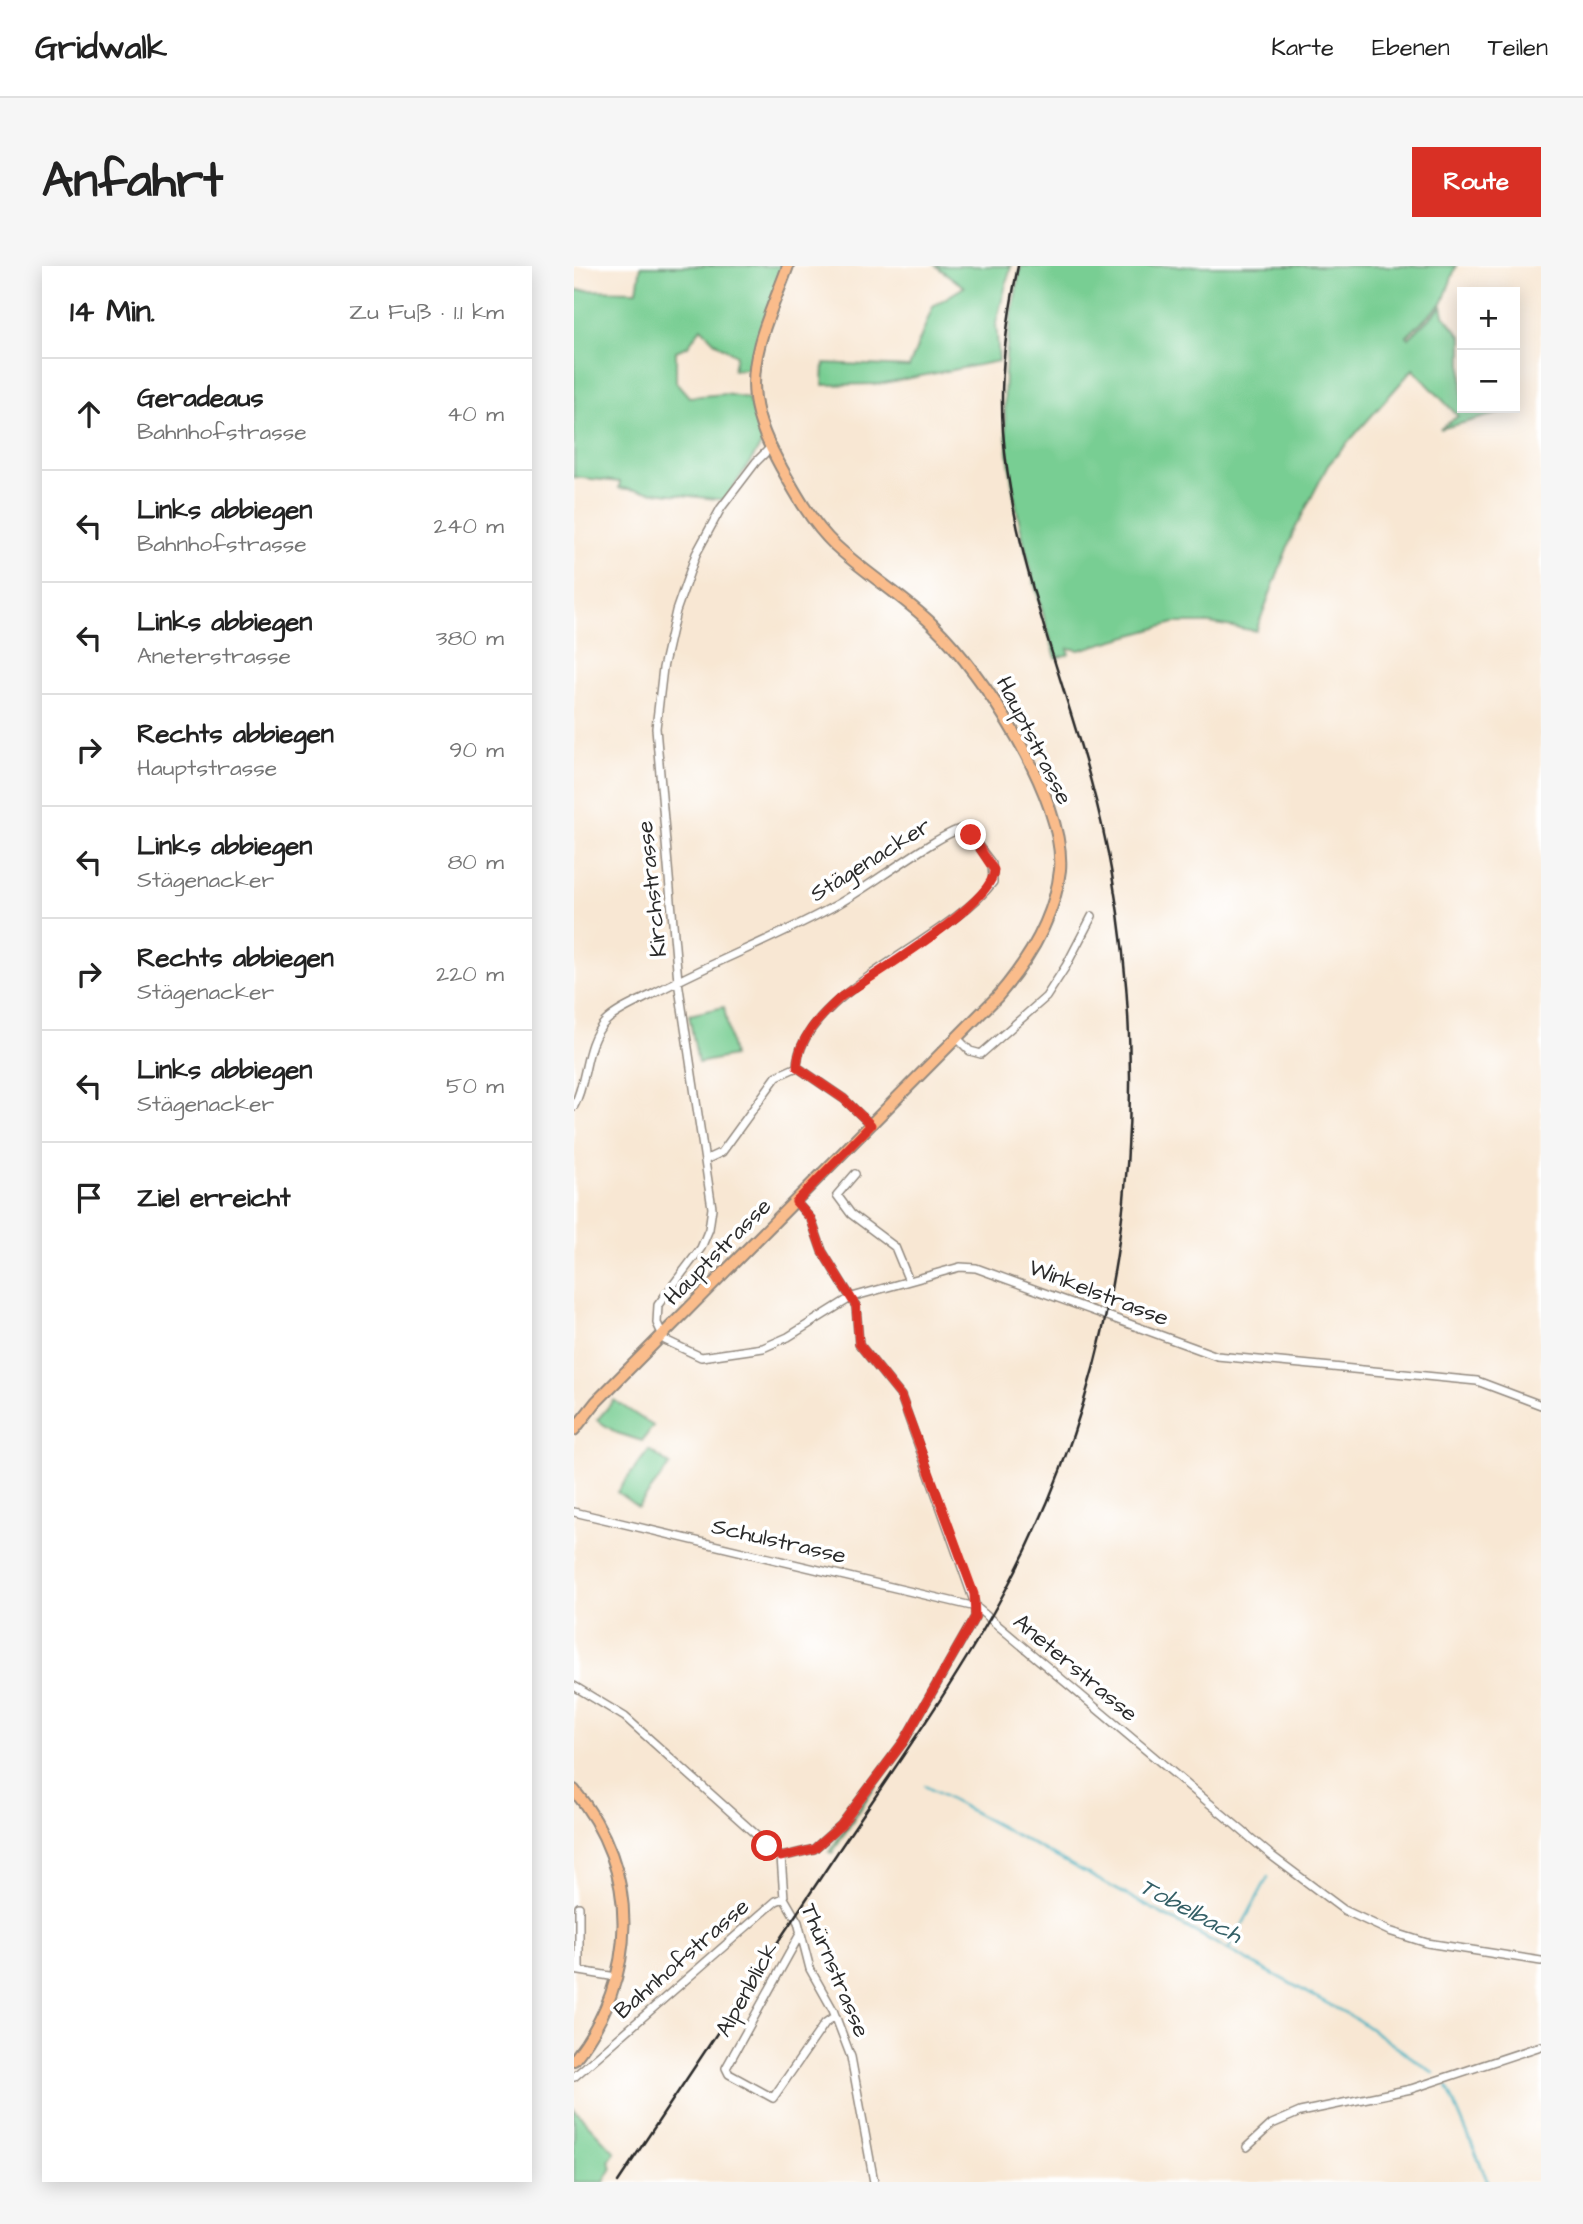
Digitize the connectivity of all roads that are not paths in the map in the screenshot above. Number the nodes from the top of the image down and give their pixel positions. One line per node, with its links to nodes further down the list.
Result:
1 (788, 266): 2 (main road, Hauptstrasse)
2 (771, 447): 4 (street, Kirchstrasse); 5 (main road, Hauptstrasse)
3 (1092, 916): 5 (street)
4 (678, 981): 6 (street, Stägenacker); 7 (street); 9 (street, Kirchstrasse)
5 (957, 1038): 8 (main road, Hauptstrasse)
6 (797, 1067): 8 (street); 9 (street)
7 (574, 1106)
8 (871, 1125): 11 (main road, Hauptstrasse)
9 (707, 1160): 14 (street, Kirchstrasse)
10 (855, 1174): 12 (street)
11 (796, 1202): 13 (street); 14 (main road, Hauptstrasse)
12 (909, 1281): 13 (street, Winkelstrasse); 15 (street, Winkelstrasse)
13 (852, 1297): 14 (street, Winkelstrasse); 18 (street)
14 (663, 1335): 16 (main road, Hauptstrasse)
15 (1541, 1405)
16 (574, 1430)
17 (574, 1512): 18 (street, Schulstrasse)
18 (976, 1607): 21 (street); 25 (street, Aneterstrasse)
19 (574, 1686): 21 (street)
20 (574, 1790): 27 (main road)
21 (781, 1857): 22 (street, Bahnhofstrasse)
22 (784, 1898): 24 (street, Thürnstrasse); 31 (street, Bahnhofstrasse)
23 (579, 1907): 26 (street)
24 (799, 1936): 28 (street, Thürnstrasse); 28 (street, Alpenblick)
25 (1541, 1961)
26 (577, 1970): 27 (street)
27 (616, 1977): 30 (main road)
28 (835, 2016): 33 (street, Thürnstrasse)
29 (1541, 2046): 32 (street)
30 (574, 2060)
31 (574, 2077)
32 (1247, 2147)
33 (874, 2182)

